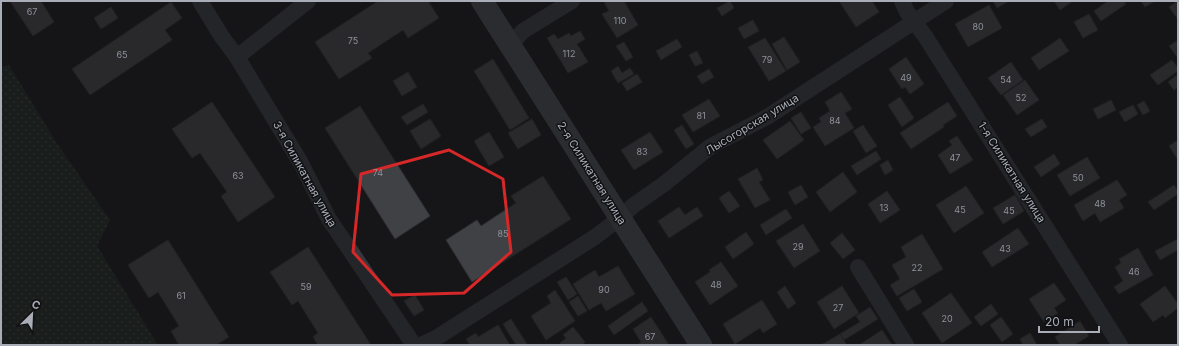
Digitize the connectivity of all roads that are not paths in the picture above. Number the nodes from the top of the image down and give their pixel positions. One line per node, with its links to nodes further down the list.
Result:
1 (200, 1): 9 (street, 3-я Силикатная улица)
2 (308, 1): 9 (street)
3 (482, 1): 8 (street, 2-я Силикатная улица)
4 (572, 1): 8 (street)
5 (902, 1): 7 (street, 1-я Силикатная улица)
6 (946, 1): 7 (street, Лысогорская улица)
7 (914, 22): 10 (street, Лысогорская улица); 16 (street, 1-я Силикатная улица)
8 (510, 44): 10 (street, 2-я Силикатная улица)
9 (237, 57): 12 (street, 3-я Силикатная улица)
10 (620, 218): 13 (street, Лысогорская улица); 14 (street, 2-я Силикатная улица)
11 (858, 267): 15 (street)
12 (414, 345)
13 (421, 345)
14 (701, 345)
15 (906, 345)
16 (1120, 345)

